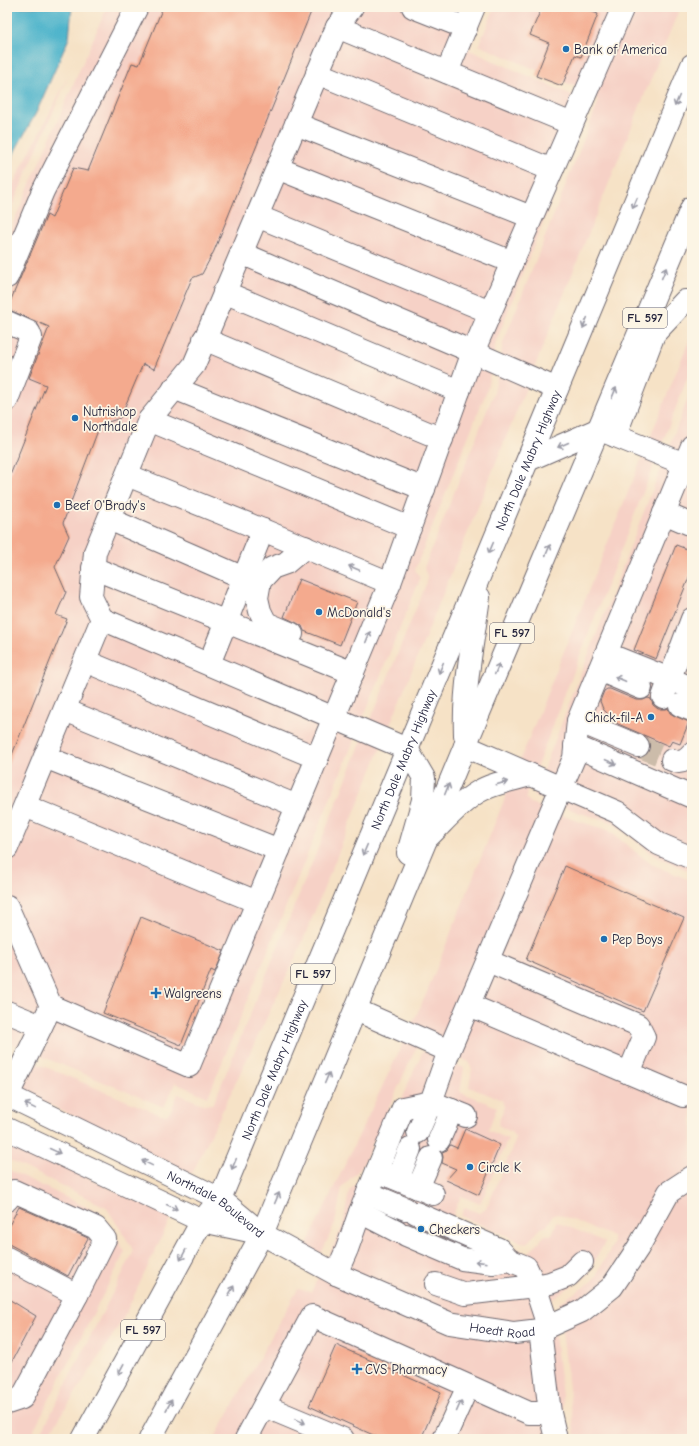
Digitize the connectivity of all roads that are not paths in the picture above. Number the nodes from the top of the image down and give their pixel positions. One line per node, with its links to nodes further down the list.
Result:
1 (137, 7): 20 (main road)
2 (352, 7): 6 (main road)
3 (413, 7): 7 (main road)
4 (474, 7): 7 (main road)
5 (623, 7): 12 (main road)
6 (337, 27): 9 (main road); 10 (main road)
7 (466, 28): 9 (main road)
8 (692, 65): 28 (main road, North Dale Mabry Highway / FL 597, one-way to 28)
9 (447, 72): 12 (main road)
10 (317, 73): 11 (main road); 14 (main road)
11 (296, 124): 13 (main road); 17 (main road)
12 (572, 124): 14 (main road)
13 (277, 168): 16 (main road); 19 (main road)
14 (552, 170): 17 (main road)
15 (692, 207): 32 (main road, FL 597, one-way to 15)
16 (257, 216): 18 (main road); 23 (main road)
17 (531, 217): 19 (main road)
18 (241, 253): 21 (main road); 26 (main road)
19 (512, 262): 23 (main road)
20 (7, 277)
21 (224, 292): 25 (main road); 29 (main road)
22 (692, 300): 32 (main road)
23 (490, 312): 26 (main road)
24 (7, 322): 30 (main road)
25 (204, 339): 27 (main road); 33 (main road)
26 (473, 352): 28 (main road); 29 (main road)
27 (174, 388): 31 (main road); 37 (main road)
28 (557, 389): 35 (main road, North Dale Mabry Highway / FL 597)
29 (459, 391): 33 (main road)
30 (7, 400)
31 (149, 420): 36 (main road); 41 (main road)
32 (607, 432): 34 (main road); 35 (main road, one-way to 35); 60 (main road, FL 597, one-way to 32)
33 (442, 439): 37 (main road)
34 (690, 459): 38 (main road)
35 (528, 460): 45 (main road, North Dale Mabry Highway / FL 597, one-way to 45)
36 (127, 475): 39 (main road); 42 (main road)
37 (424, 489): 41 (main road)
38 (664, 513): 40 (main road); 52 (main road)
39 (109, 519): 44 (main road); 46 (main road)
40 (692, 525)
41 (410, 528): 47 (main road)
42 (263, 530): 43 (main road); 46 (main road)
43 (305, 547): 47 (main road, one-way to 43); 54 (main road)
44 (93, 568): 48 (main road); 49 (main road)
45 (483, 568): 60 (main road); 63 (main road, North Dale Mabry Highway / FL 597, one-way to 63)
46 (244, 578): 49 (main road)
47 (390, 583): 54 (main road, one-way to 47)
48 (102, 619): 51 (main road); 53 (main road)
49 (225, 622): 53 (main road); 54 (main road)
50 (690, 629): 56 (main road)
51 (85, 660): 57 (main road); 65 (main road)
52 (603, 662): 55 (main road, one-way to 52); 56 (main road); 59 (main road)
53 (209, 664): 58 (main road)
54 (345, 670): 58 (main road)
55 (641, 688)
56 (679, 696)
57 (65, 710): 64 (main road); 70 (main road)
58 (334, 718): 63 (main road); 65 (main road)
59 (578, 721): 61 (main road); 62 (main road)
60 (465, 746): 66 (main road); 71 (main road, FL 597, one-way to 60)
61 (575, 746): 67 (main road); 68 (main road, one-way to 68)
62 (638, 746)
63 (407, 749): 77 (main road); 95 (main road, North Dale Mabry Highway / FL 597, one-way to 95)
64 (45, 757): 69 (main road); 73 (main road)
65 (317, 758): 70 (main road)
66 (531, 775): 67 (main road); 71 (main road, one-way to 66)
67 (561, 788): 74 (main road); 78 (main road)
68 (692, 796)
69 (25, 806): 72 (main road); 75 (main road)
70 (297, 806): 73 (main road)
71 (427, 838): 77 (main road, FL 597)
72 (8, 844)
73 (279, 850): 75 (main road)
74 (692, 858)
75 (257, 902): 80 (main road)
76 (7, 906): 80 (main road)
77 (380, 950): 81 (main road, FL 597)
78 (488, 961): 79 (main road); 85 (main road)
79 (469, 1004): 84 (main road); 85 (main road)
80 (51, 1006): 83 (main road)
81 (356, 1010): 84 (main road); 99 (main road, FL 597, one-way to 81)
82 (7, 1012): 83 (main road)
83 (42, 1026): 86 (main road)
84 (449, 1051): 88 (main road)
85 (629, 1073): 87 (main road)
86 (7, 1096): 91 (main road, Northdale Boulevard, one-way to 86)
87 (683, 1096)
88 (431, 1102): 92 (main road); 94 (main road); 94 (main road)
89 (7, 1123): 91 (main road)
90 (7, 1129): 98 (main road, Northdale Boulevard, one-way to 98)
91 (117, 1149): 95 (main road, Northdale Boulevard, one-way to 91)
92 (377, 1171): 94 (main road); 97 (main road)
93 (692, 1177): 107 (main road, Hoedt Road)
94 (398, 1179)
95 (220, 1199): 98 (main road, North Dale Mabry Highway / FL 597); 99 (main road, Northdale Boulevard)
96 (7, 1200): 106 (main road)
97 (364, 1203): 101 (main road); 101 (main road, one-way to 97); 103 (main road)
98 (202, 1221): 99 (main road, Northdale Boulevard); 112 (main road, North Dale Mabry Highway / FL 597, one-way to 112)
99 (262, 1234): 103 (main road, Hoedt Road); 113 (main road, FL 597, one-way to 99)
100 (7, 1258): 106 (main road)
101 (509, 1260): 105 (main road)
102 (582, 1262): 105 (main road)
103 (336, 1274): 107 (main road, Hoedt Road)
104 (436, 1284): 105 (main road)
105 (535, 1286): 107 (main road)
106 (77, 1295): 109 (main road)
107 (544, 1328): 111 (main road)
108 (468, 1386): 110 (main road); 111 (main road); 116 (main road, one-way to 108)
109 (7, 1403)
110 (264, 1406): 114 (main road); 115 (main road, one-way to 115)
111 (550, 1413): 117 (main road)
112 (83, 1439)
113 (150, 1439)
114 (246, 1439)
115 (343, 1439)
116 (444, 1439)
117 (556, 1439)

